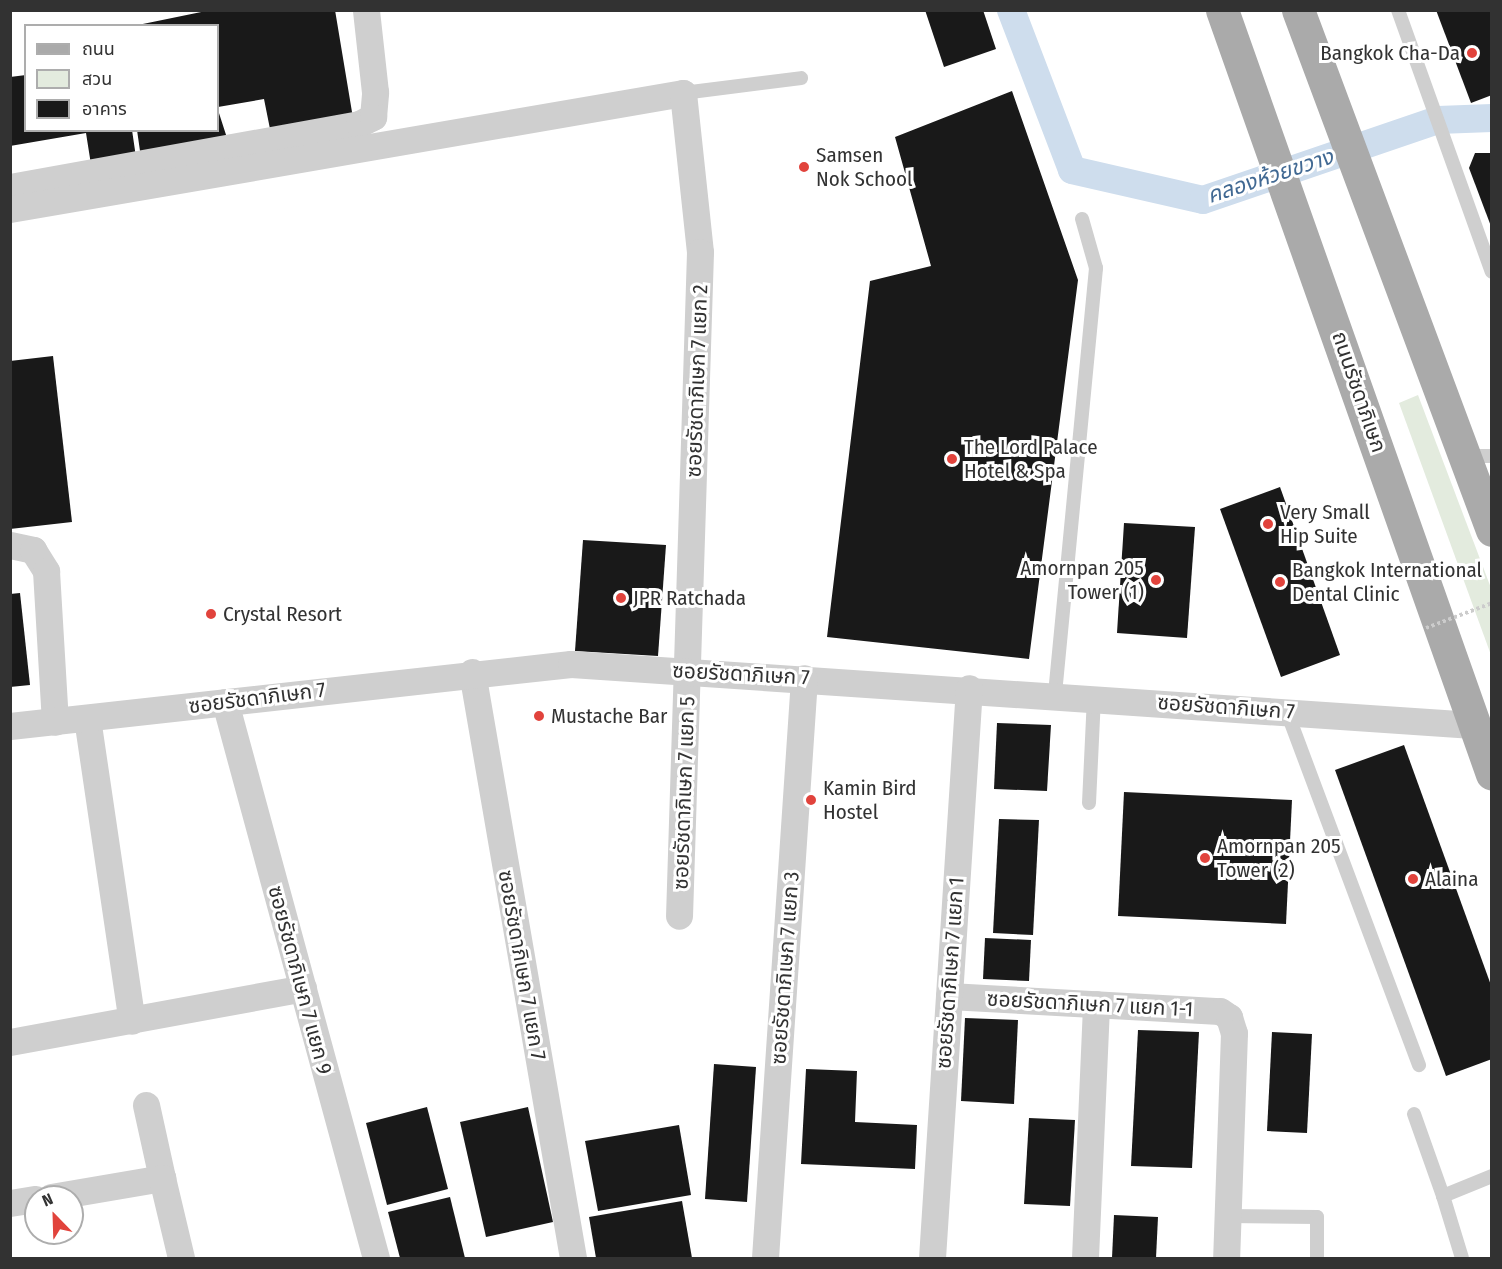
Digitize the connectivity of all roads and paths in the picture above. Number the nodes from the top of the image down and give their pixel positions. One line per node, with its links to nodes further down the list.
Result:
1 (366, 10): 7 (street)
2 (1222, 10): 26 (main road, ถนนรัชดาภิเษก)
3 (1298, 10): 11 (main road)
4 (1398, 10): 10 (lane)
5 (801, 78): 6 (lane)
6 (684, 93): 8 (street); 16 (street, ซอยรัชดาภิเษก 7 แยก 2)
7 (10, 187)
8 (10, 209)
9 (1082, 219): 20 (lane)
10 (1491, 272)
11 (1478, 456): 12 (main road)
12 (1491, 530)
13 (10, 545): 25 (street)
14 (1491, 603): 15 (path, bridge)
15 (1426, 628)
16 (689, 671): 17 (street, ซอยรัชดาภิเษก 7); 18 (street, ซอยรัชดาภิเษก 7); 30 (street, ซอยรัชดาภิเษก 7 แยก 5)
17 (472, 672): 22 (street, ซอยรัชดาภิเษก 7); 46 (street, ซอยรัชดาภิเษก 7 แยก 7)
18 (804, 678): 19 (street, ซอยรัชดาภิเษก 7); 47 (street, ซอยรัชดาภิเษก 7 แยก 3)
19 (969, 688): 20 (street, ซอยรัชดาภิเษก 7); 32 (street, ซอยรัชดาภิเษก 7 แยก 1)
20 (1055, 694): 21 (street, ซอยรัชดาภิเษก 7)
21 (1094, 697): 23 (street, ซอยรัชดาภิเษก 7); 29 (lane)
22 (225, 702): 24 (street, ซอยรัชดาภิเษก 7); 31 (street, ซอยรัชดาภิเษก 7 แยก 9)
23 (1287, 712): 26 (street, ซอยรัชดาภิเษก 7); 36 (lane)
24 (87, 718): 25 (street, ซอยรัชดาภิเษก 7); 34 (street)
25 (55, 722): 27 (street, ซอยรัชดาภิเษก 7)
26 (1473, 725): 28 (main road, ถนนรัชดาภิเษก)
27 (10, 726)
28 (1491, 774)
29 (1089, 803)
30 (679, 916)
31 (303, 988): 34 (street); 45 (street, ซอยรัชดาภิเษก 7 แยก 9)
32 (949, 996): 33 (street, ซอยรัชดาภิเษก 7 แยก 1-1); 48 (street, ซอยรัชดาภิเษก 7 แยก 1)
33 (1096, 1004): 43 (street, ซอยรัชดาภิเษก 7 แยก 1-1); 49 (street)
34 (132, 1022): 35 (street)
35 (10, 1042)
36 (1419, 1065)
37 (146, 1105): 40 (street)
38 (1414, 1114): 42 (lane)
39 (1491, 1176): 42 (lane)
40 (162, 1178): 41 (street); 44 (street)
41 (84, 1191)
42 (1443, 1196): 52 (lane)
43 (1227, 1216): 50 (street); 51 (lane)
44 (181, 1258)
45 (376, 1258)
46 (573, 1258)
47 (765, 1258)
48 (932, 1258)
49 (1085, 1258)
50 (1226, 1258)
51 (1317, 1258)
52 (1462, 1258)

